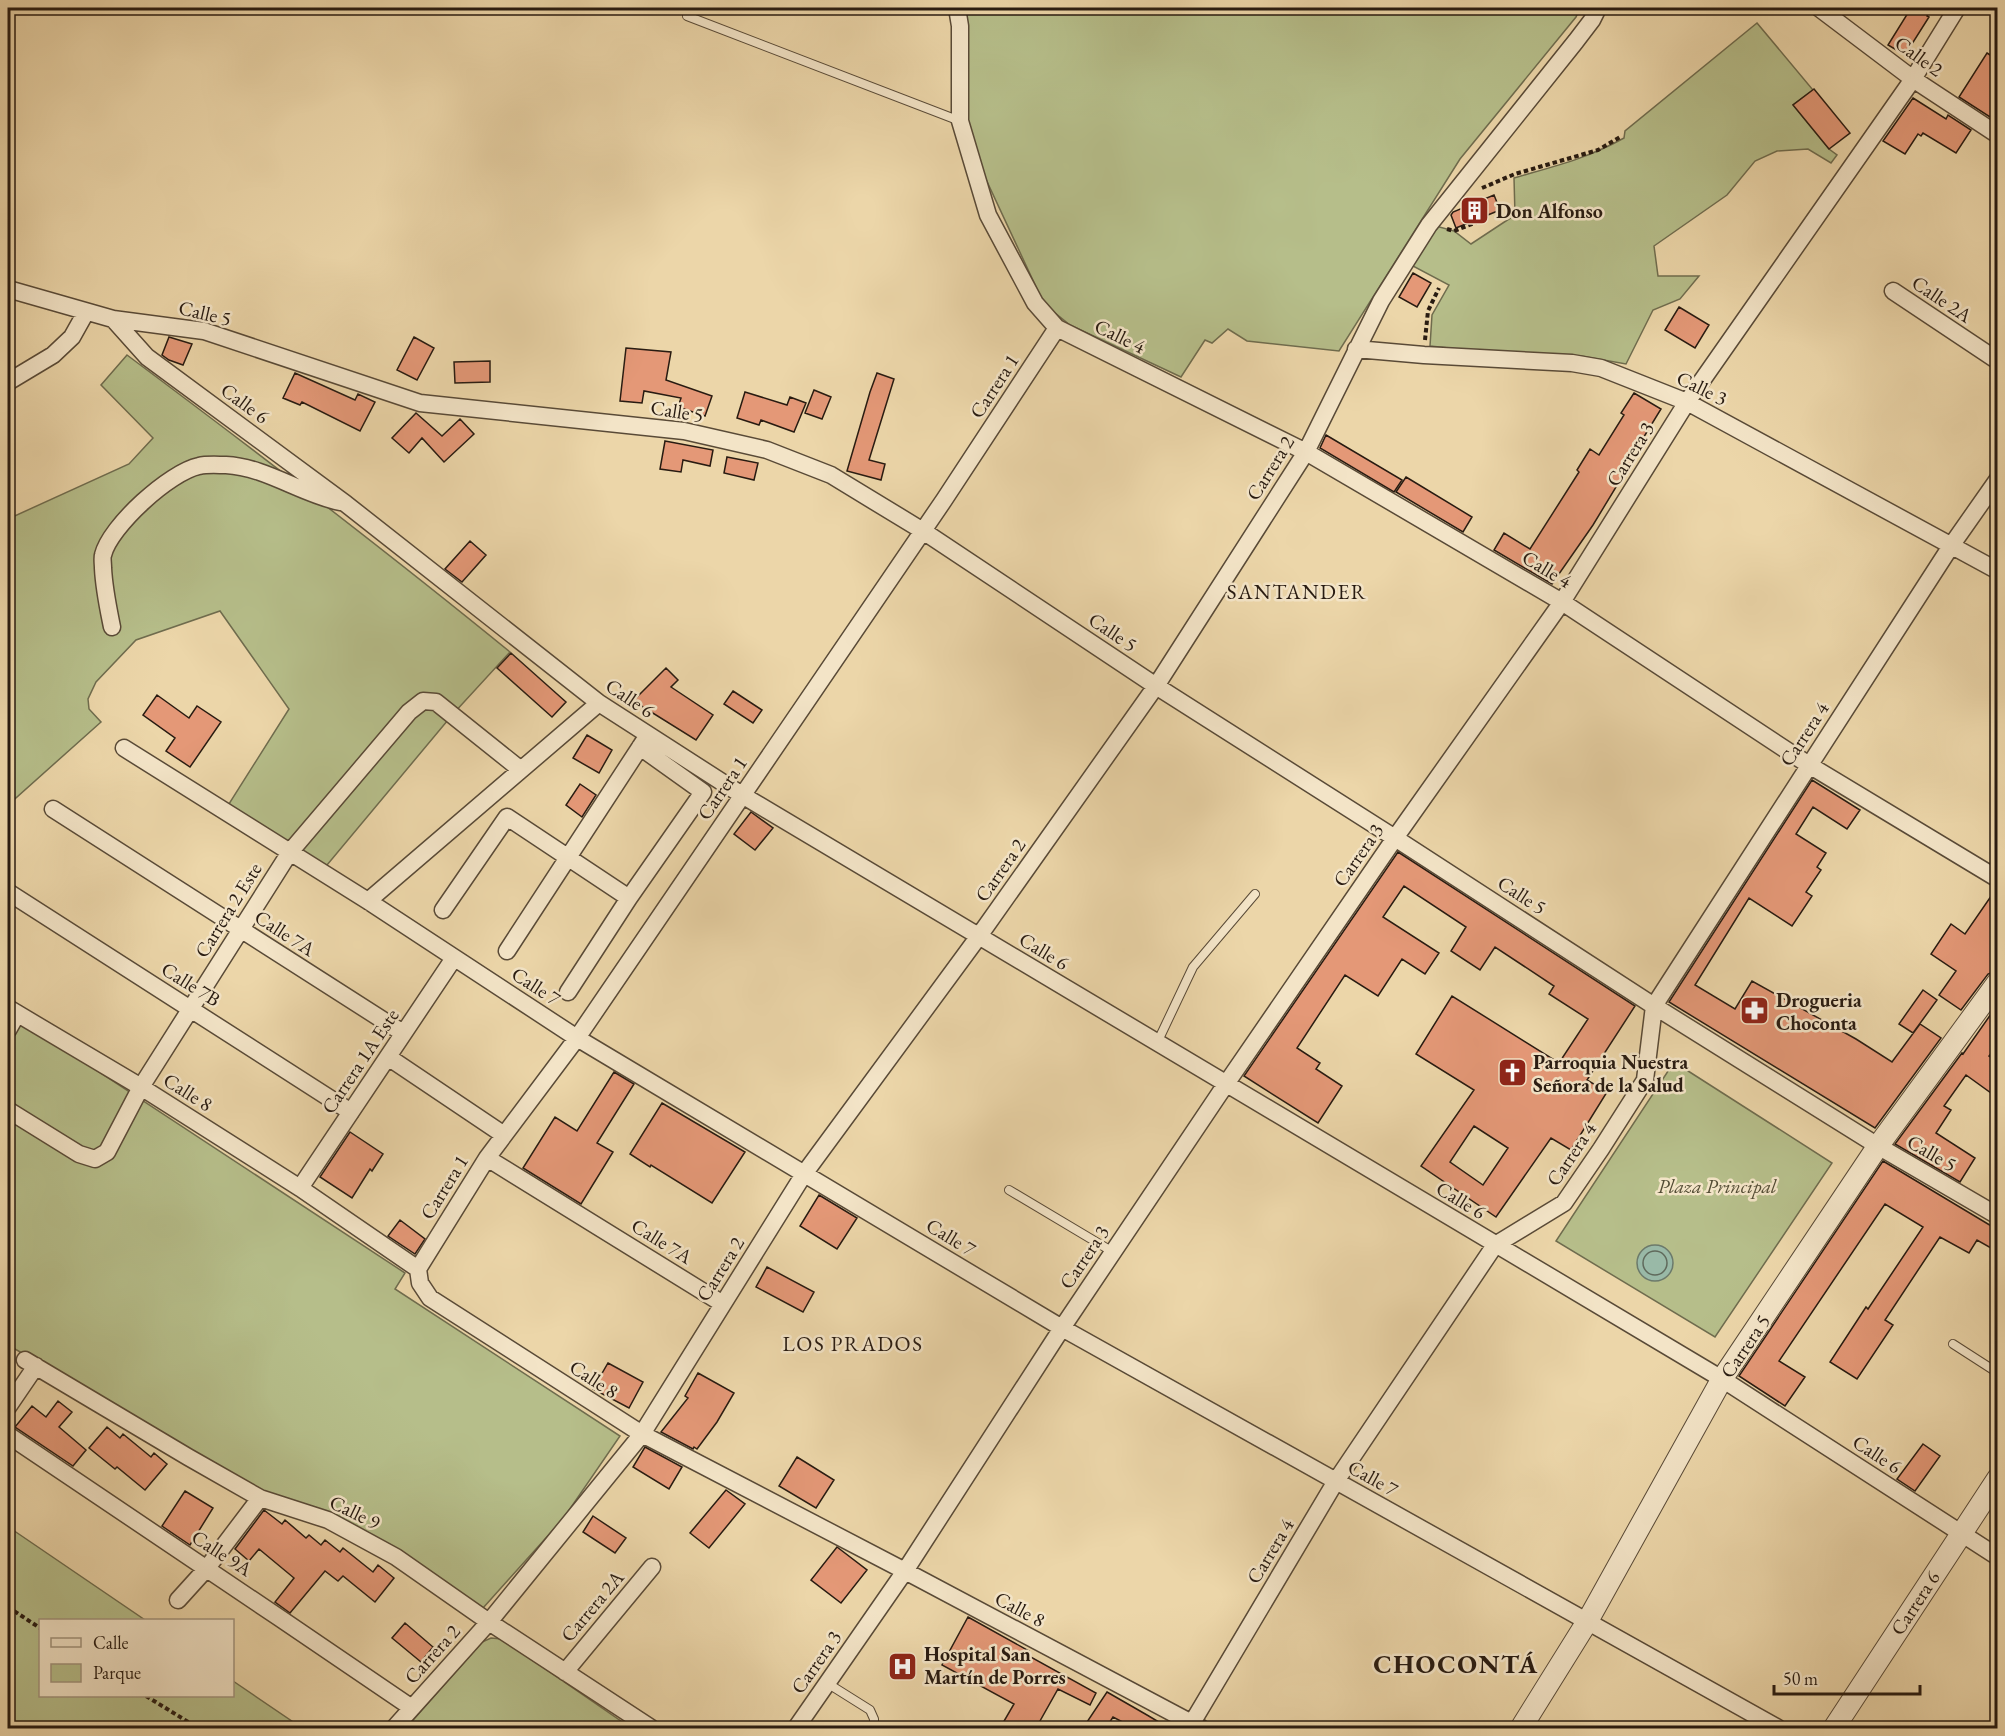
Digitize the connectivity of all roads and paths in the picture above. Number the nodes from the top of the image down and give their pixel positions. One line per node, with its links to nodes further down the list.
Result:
1 (957, 8): 7 (street)
2 (1598, 8): 10 (street, Carrera 2)
3 (1819, 8): 6 (street, Calle 2)
4 (1957, 8): 6 (street, Carrera 3)
5 (687, 16): 7 (lane)
6 (1913, 79): 8 (street, Calle 2); 23 (street, Carrera 3)
7 (960, 121): 18 (street)
8 (1998, 135)
9 (1622, 136): 10 (path)
10 (1455, 194): 12 (street, Carrera 2)
11 (1477, 222): 12 (path)
12 (1429, 225): 19 (street, Carrera 2)
13 (1439, 288): 20 (path)
14 (8, 289): 16 (street, Calle 5)
15 (1893, 291): 21 (street, Calle 2A)
16 (86, 312): 17 (street, Calle 5); 22 (street)
17 (114, 319): 26 (street, Calle 6); 27 (street, Calle 5)
18 (1057, 328): 24 (street, Calle 4); 27 (street, Carrera 1)
19 (1356, 349): 20 (street, Calle 3); 24 (street, Carrera 2)
20 (1424, 356): 23 (street, Calle 3)
21 (1998, 362)
22 (8, 382)
23 (1687, 402): 28 (street, Calle 3); 30 (street, Carrera 3)
24 (1306, 452): 30 (street, Calle 4); 32 (street, Carrera 2)
25 (1998, 479): 28 (street, Carrera 4)
26 (346, 504): 31 (street); 33 (street, Calle 6)
27 (923, 531): 32 (street, Calle 5); 38 (street, Carrera 1)
28 (1951, 546): 29 (street, Calle 3); 36 (street, Carrera 4)
29 (1998, 570)
30 (1562, 602): 36 (street, Calle 4); 40 (street, Carrera 3)
31 (112, 627)
32 (1156, 686): 40 (street, Calle 5); 50 (street, Carrera 2)
33 (599, 703): 34 (street, Calle 6); 37 (street)
34 (644, 741): 38 (street, Calle 6); 42 (street); 46 (street)
35 (124, 748): 41 (street, Calle 7)
36 (1809, 765): 43 (street, Calle 4); 55 (street, Carrera 4)
37 (521, 770): 41 (street, Carrera 2 Este); 47 (street)
38 (742, 795): 50 (street, Calle 6); 59 (street, Carrera 1)
39 (53, 809): 49 (street, Calle 7A)
40 (1395, 837): 55 (street, Calle 5); 62 (street, Carrera 3)
41 (290, 852): 47 (street, Calle 7); 49 (street, Carrera 2 Este)
42 (569, 856): 46 (street); 48 (street); 51 (street)
43 (1998, 879)
44 (8, 892): 56 (street, Calle 7B)
45 (1255, 894): 60 (lane)
46 (629, 898): 54 (street)
47 (368, 901): 52 (street, Calle 7)
48 (443, 910)
49 (241, 929): 56 (street, Carrera 2 Este); 58 (street, Calle 7A)
50 (979, 936): 60 (street, Calle 6); 69 (street, Carrera 2)
51 (507, 951)
52 (454, 958): 58 (street, Carrera 1A Este); 59 (street, Calle 7)
53 (1998, 982): 67 (street, Carrera 5)
54 (568, 992)
55 (1654, 1006): 67 (street, Calle 5); 73 (street, Carrera 4)
56 (191, 1008): 63 (street, Carrera 2 Este); 65 (street, Calle 7B)
57 (10, 1020): 63 (street, Calle 8)
58 (404, 1034): 61 (street, Carrera 1A Este)
59 (577, 1038): 66 (street, Carrera 1); 69 (street, Calle 7)
60 (1157, 1043): 62 (street, Calle 6)
61 (388, 1058): 65 (street, Carrera 1A Este); 66 (street)
62 (1226, 1084): 73 (street, Calle 6); 74 (street, Carrera 3)
63 (141, 1087): 64 (street, Carrera 2 Este); 70 (street, Calle 8)
64 (8, 1110)
65 (351, 1112): 70 (street, Carrera 1A Este)
66 (504, 1135): 68 (street, Carrera 1)
67 (1878, 1146): 72 (street, Calle 5); 80 (street, Carrera 5)
68 (487, 1158): 75 (street, Carrera 1); 76 (street, Calle 7A)
69 (804, 1174): 76 (street, Carrera 2); 77 (street, Calle 7)
70 (300, 1188): 75 (street, Calle 8)
71 (1009, 1190): 74 (lane)
72 (1998, 1216)
73 (1495, 1245): 80 (street, Calle 6); 85 (street, Carrera 4)
74 (1113, 1252): 77 (street, Carrera 3)
75 (418, 1269): 82 (street, Calle 8)
76 (723, 1304): 82 (street, Carrera 2)
77 (1062, 1328): 85 (street, Calle 7); 91 (street, Carrera 3)
78 (1953, 1344): 79 (lane)
79 (1998, 1373)
80 (1722, 1379): 87 (street, Calle 6); 95 (street, Carrera 5)
81 (8, 1407): 86 (street, Calle 9)
82 (642, 1434): 91 (street, Calle 8); 94 (street, Carrera 2)
83 (8, 1435): 90 (street, Calle 9A)
84 (1998, 1478): 87 (street, Carrera 6)
85 (1336, 1481): 95 (street, Calle 7); 101 (street, Carrera 4)
86 (260, 1498): 90 (street); 94 (street, Calle 9)
87 (1961, 1533): 88 (street, Calle 6); 109 (street, Carrera 6)
88 (1998, 1557)
89 (652, 1567): 97 (street, Carrera 2A)
90 (207, 1568): 92 (street); 100 (street, Calle 9A)
91 (905, 1571): 98 (street, Carrera 3); 101 (street, Calle 8)
92 (178, 1600)
93 (8, 1606): 96 (path)
94 (489, 1622): 97 (street, Calle 9); 100 (street, Carrera 2)
95 (1587, 1622): 107 (street, Carrera 5); 108 (street, Calle 7)
96 (39, 1627)
97 (565, 1672): 104 (street, Calle 9)
98 (827, 1683): 105 (street, Carrera 3); 106 (lane)
99 (149, 1697): 102 (path)
100 (412, 1708): 103 (street, Carrera 2)
101 (1194, 1727)
102 (198, 1728)
103 (394, 1728)
104 (651, 1728)
105 (796, 1728)
106 (874, 1728)
107 (1521, 1728)
108 (1778, 1728)
109 (1834, 1728)

